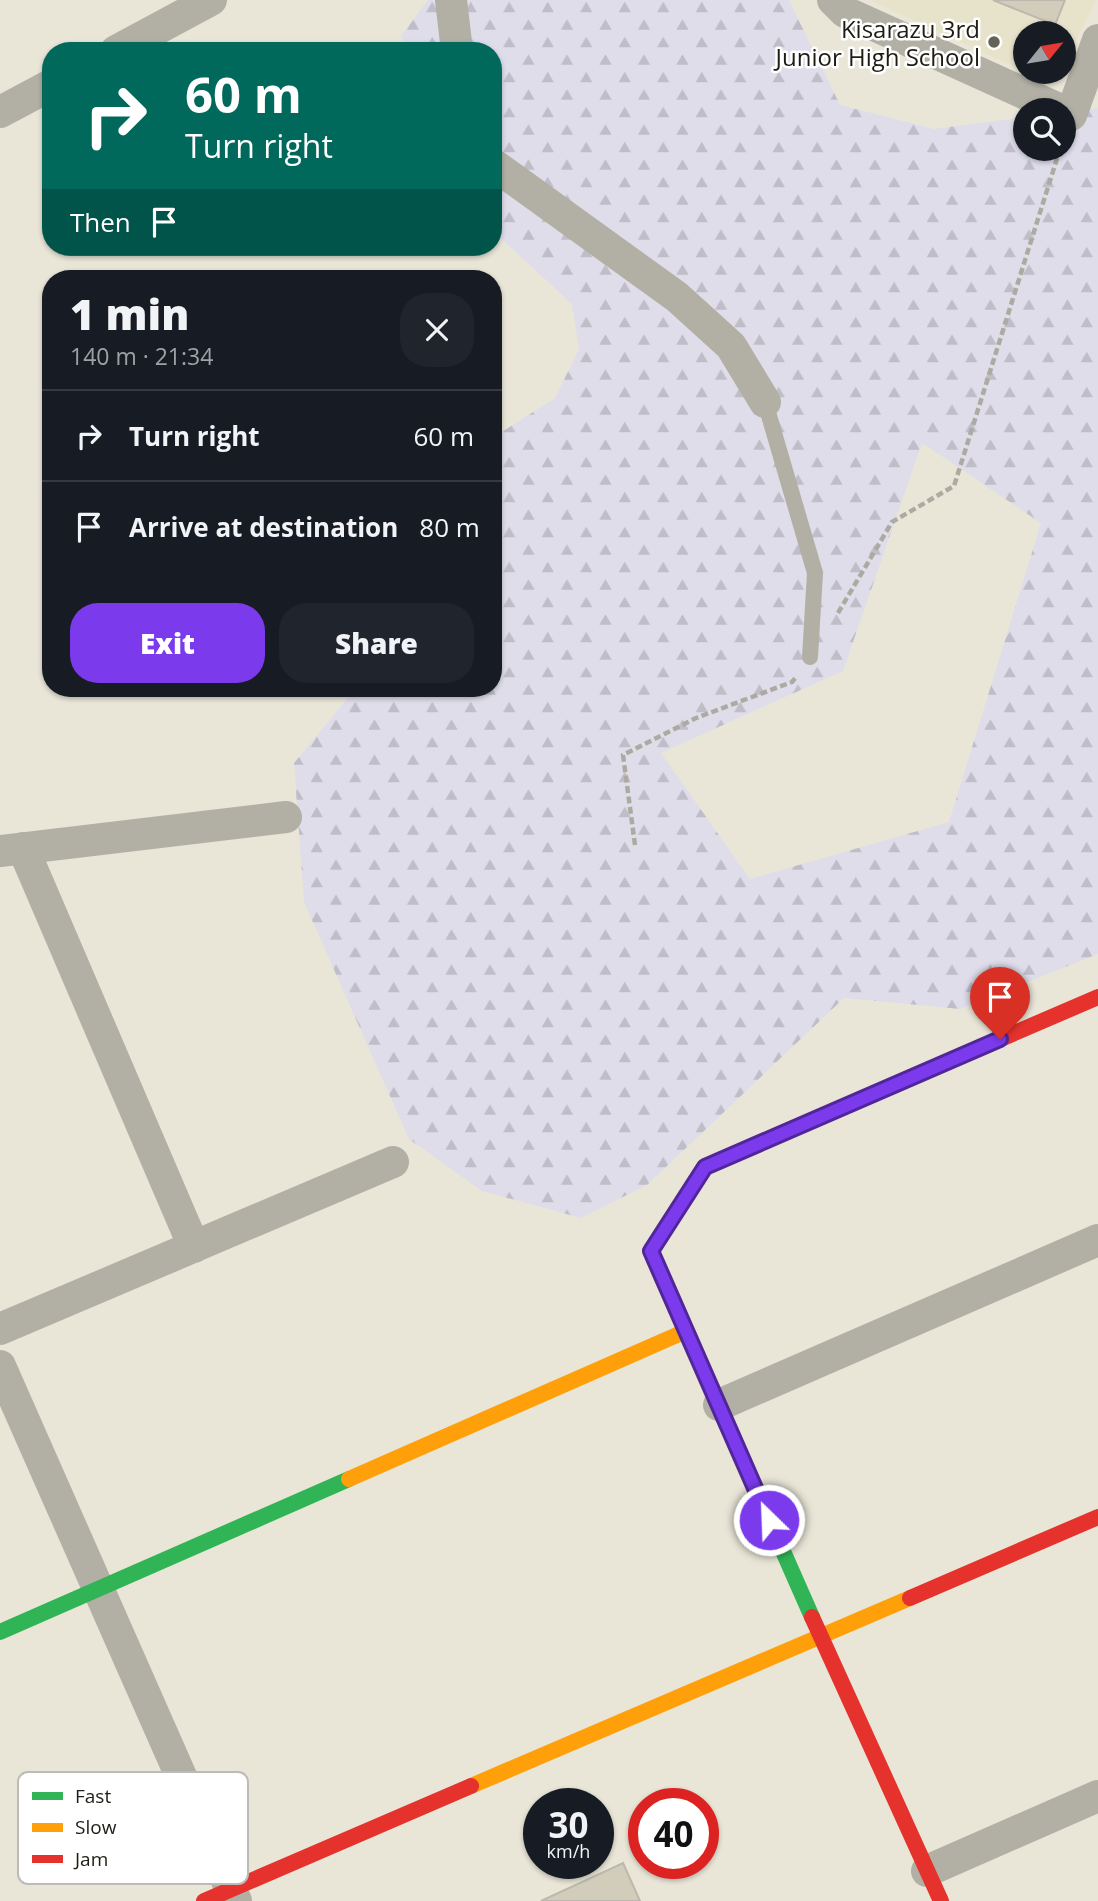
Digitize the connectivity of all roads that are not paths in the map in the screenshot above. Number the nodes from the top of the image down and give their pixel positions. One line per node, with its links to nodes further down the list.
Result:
1 (451, 0): 6 (street)
2 (833, 0): 8 (street)
3 (194, 4): 5 (street)
4 (1098, 40): 9 (street)
5 (131, 42)
6 (456, 42)
7 (42, 90): 10 (street)
8 (1034, 98)
9 (1076, 101)
10 (0, 112)
11 (502, 171): 12 (street)
12 (765, 402): 13 (lane)
13 (810, 657)
14 (286, 817): 15 (street)
15 (11, 850): 19 (street)
16 (1098, 997): 21 (street)
17 (393, 1161): 19 (street)
18 (1098, 1240): 23 (street)
19 (194, 1247): 20 (street)
20 (0, 1329)
21 (687, 1331): 23 (street); 25 (street)
22 (0, 1366): 25 (street)
23 (719, 1405): 27 (street)
24 (1098, 1517): 27 (street)
25 (98, 1588): 26 (street); 28 (street)
26 (0, 1632)
27 (820, 1636): 30 (street); 31 (street)
28 (172, 1772)
29 (1098, 1796): 30 (street)
30 (927, 1871): 32 (street)
31 (223, 1897)
32 (941, 1901)

